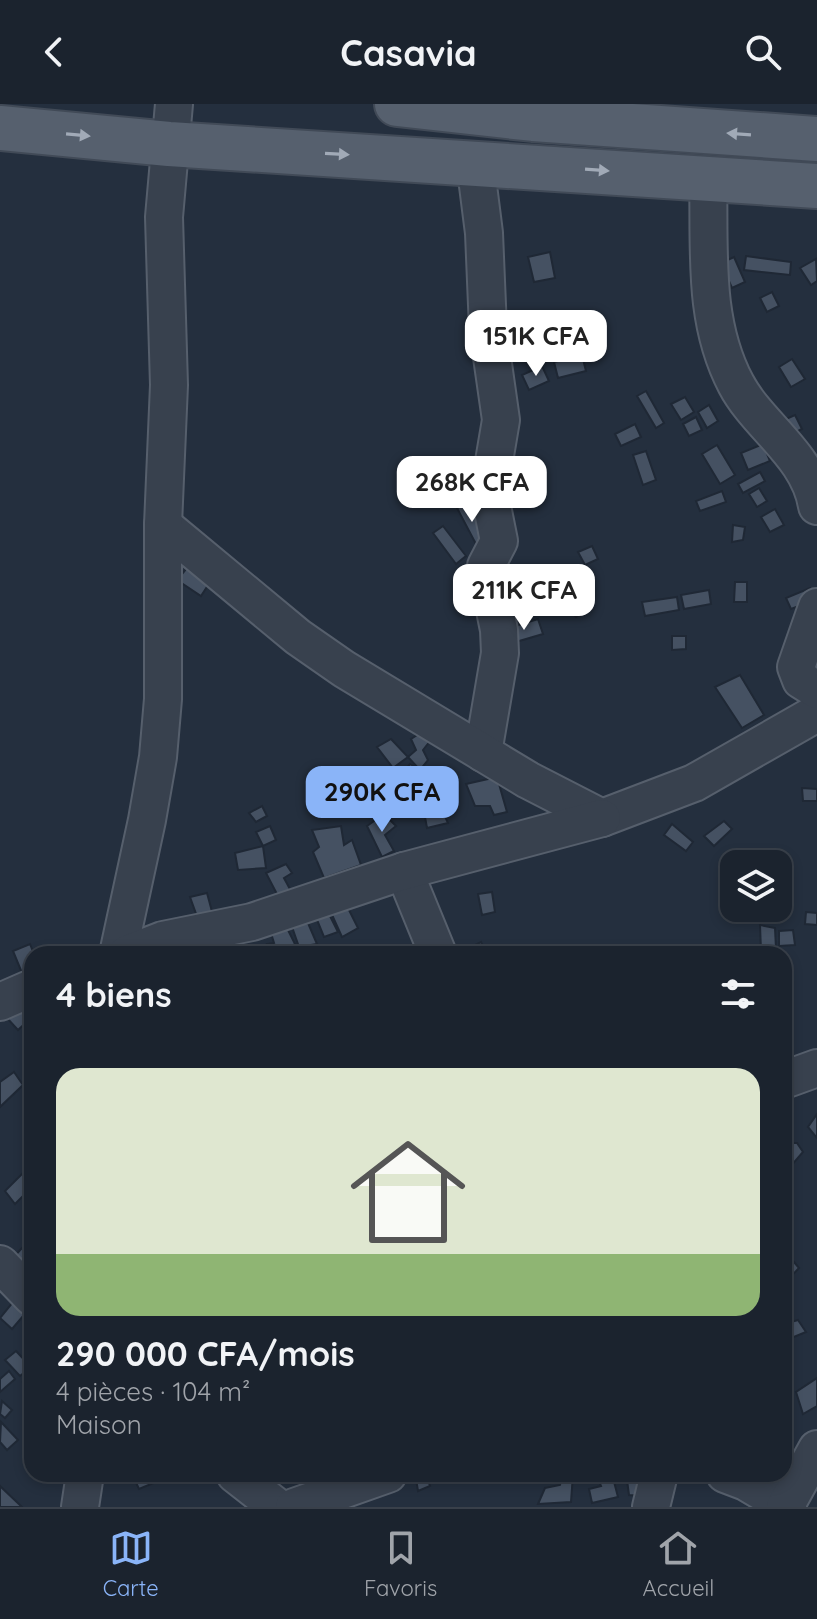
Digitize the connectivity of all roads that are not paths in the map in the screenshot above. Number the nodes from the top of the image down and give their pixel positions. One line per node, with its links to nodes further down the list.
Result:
1 (397, 104): 2 (main road)
2 (534, 111): 5 (main road, one-way to 2)
3 (172, 124): 4 (main road, one-way to 3); 6 (main road, one-way to 6); 10 (street)
4 (0, 128)
5 (817, 139)
6 (475, 162): 7 (main road, one-way to 7); 14 (street)
7 (708, 177): 8 (main road); 9 (street)
8 (817, 186)
9 (817, 506)
10 (163, 525): 14 (street); 17 (street)
11 (817, 607): 12 (street)
12 (817, 690)
13 (817, 713): 15 (street)
14 (483, 753): 15 (street)
15 (602, 818): 16 (street)
16 (404, 871): 18 (street); 19 (street)
17 (120, 946)
18 (148, 946)
19 (435, 946)
20 (24, 992): 21 (street)
21 (0, 1002)
22 (817, 1068): 23 (street)
23 (792, 1077)
24 (0, 1264): 25 (street)
25 (24, 1289)
26 (817, 1449): 36 (street)
27 (84, 1482): 32 (street)
28 (245, 1482): 33 (street)
29 (365, 1482): 34 (street)
30 (657, 1482): 35 (street)
31 (746, 1482): 36 (street)
32 (80, 1507)
33 (277, 1507)
34 (294, 1507)
35 (651, 1507)
36 (786, 1507)

